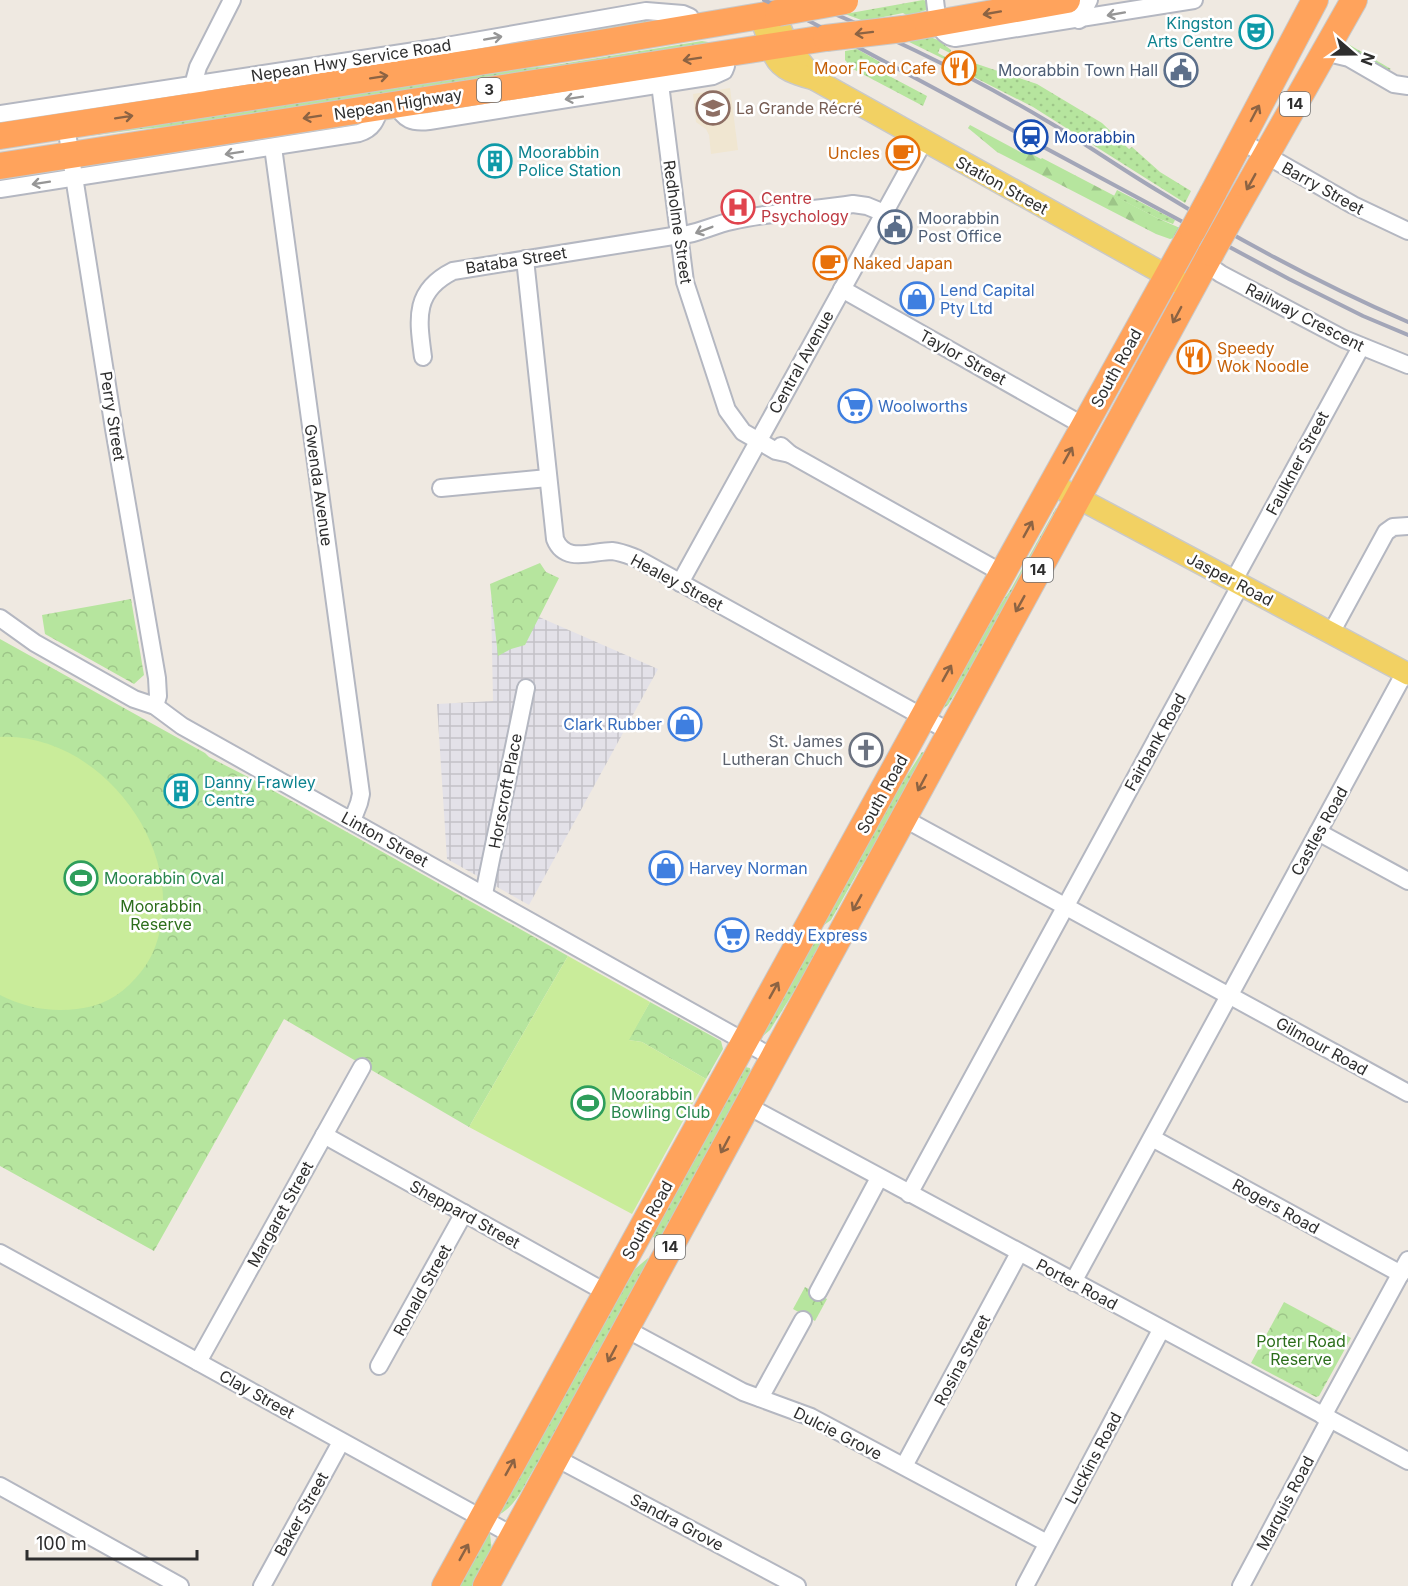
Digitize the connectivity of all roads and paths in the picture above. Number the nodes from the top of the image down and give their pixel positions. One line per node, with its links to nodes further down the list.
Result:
1 (232, 0): 18 (street)
2 (1089, 0): 7 (street)
3 (1194, 0): 7 (street, one-way to 7)
4 (1354, 0): 13 (highway, South Road / 14)
5 (851, 1): 9 (highway, Nepean Highway / 3, bridge)
6 (1318, 1): 24 (highway, South Road / 14, one-way to 6)
7 (1073, 10): 8 (highway, Nepean Highway / 3, one-way to 8); 8 (street)
8 (937, 11): 11 (highway, Nepean Highway / 3, one-way to 11, bridge)
9 (771, 14): 10 (highway, Nepean Highway / 3); 11 (main road, Station Street)
10 (707, 25): 12 (street, Nepean Hwy Service Road, one-way to 10); 14 (highway); 15 (highway, Nepean Highway / 3)
11 (779, 45): 14 (highway, Nepean Highway / 3); 23 (main road, Station Street)
12 (435, 48): 15 (street, Nepean Highway); 18 (street, Nepean Hwy Service Road)
13 (1324, 52): 17 (street); 26 (highway, South Road / 14)
14 (724, 54): 16 (street); 19 (highway, Nepean Highway / 3, one-way to 19)
15 (424, 70): 18 (highway, Nepean Highway / 3, one-way to 15)
16 (660, 84): 19 (street, one-way to 19); 32 (street, Redholme Street)
17 (1408, 86)
18 (198, 95): 20 (street, Nepean Hwy Service Road); 21 (highway, Nepean Highway / 3, one-way to 18)
19 (389, 105): 25 (street); 28 (highway, Nepean Highway / 3, one-way to 28)
20 (0, 114)
21 (66, 126): 22 (highway, Nepean Highway / 3); 28 (street, Perry Street)
22 (0, 136)
23 (924, 141): 30 (street, Central Avenue); 35 (main road, Station Street)
24 (1240, 141): 26 (street, Barry Street); 35 (highway, South Road / 14, bridge)
25 (273, 147): 28 (street, one-way to 28); 59 (street, Gwenda Avenue)
26 (1265, 155): 31 (street, Barry Street); 34 (highway, South Road / 14, one-way to 34, bridge)
27 (0, 166): 28 (highway, Nepean Highway / 3)
28 (73, 167): 29 (street, one-way to 29); 55 (street, Perry Street)
29 (0, 189)
30 (884, 213): 32 (street, Bataba Street, one-way to 32); 36 (street, Central Avenue)
31 (1408, 231)
32 (680, 236): 33 (street, Bataba Street); 42 (street, Redholme Street)
33 (525, 259): 39 (street, Bataba Street); 43 (street, Healey Street)
34 (1212, 263): 37 (highway, South Road / 14); 38 (street, Railway Crescent)
35 (1167, 276): 37 (main road, Station Street); 41 (highway, South Road / 14)
36 (842, 289): 41 (street, Taylor Street); 42 (street, Central Avenue)
37 (1191, 289): 46 (highway, South Road / 14, one-way to 46)
38 (1361, 346): 40 (street, Railway Crescent); 49 (street, Faulkner Street)
39 (423, 357)
40 (1408, 365)
41 (1084, 426): 44 (highway, South Road / 14, one-way to 41)
42 (759, 437): 48 (street, Redholme Street); 50 (street, Central Avenue)
43 (549, 478): 45 (street); 50 (street, Healey Street)
44 (1052, 484): 46 (main road, Jasper Road); 48 (highway, South Road / 14, one-way to 44)
45 (441, 488)
46 (1078, 498): 49 (main road, Jasper Road); 57 (highway, South Road / 14, one-way to 57)
47 (1408, 526): 52 (street)
48 (1002, 573): 56 (highway, South Road / 14, one-way to 48)
49 (1238, 582): 52 (main road, Jasper Road); 63 (street, Fairbank Road)
50 (680, 583): 56 (street, Healey Street)
51 (0, 618): 55 (street, Linton Street)
52 (1331, 633): 53 (main road, Jasper Road)
53 (1406, 673): 60 (street, Castles Road)
54 (526, 688): 62 (street, Horscroft Place)
55 (155, 706): 59 (street, Linton Street)
56 (922, 718): 57 (street, Healey Street); 64 (highway, South Road / 14)
57 (950, 732): 58 (highway, South Road / 14, one-way to 58)
58 (903, 818): 63 (street, Gilmour Road); 65 (highway, South Road / 14, one-way to 65)
59 (352, 820): 62 (street, Linton Street)
60 (1318, 832): 61 (street); 66 (street, Castles Road)
61 (1408, 881)
62 (484, 894): 67 (street, Linton Street)
63 (1066, 906): 66 (street, Gilmour Road); 75 (street, Fairbank Road)
64 (808, 928): 65 (highway); 67 (highway, South Road / 14, one-way to 64)
65 (841, 932): 68 (highway, South Road / 14)
66 (1229, 996): 70 (street, Gilmour Road); 73 (street, Castles Road)
67 (746, 1042): 68 (street, Linton Street); 77 (highway, South Road / 14)
68 (772, 1057): 71 (highway, South Road / 14)
69 (362, 1067): 72 (street, Margaret Street)
70 (1408, 1093)
71 (746, 1106): 74 (street, Porter Road); 80 (highway, South Road / 14, one-way to 80)
72 (324, 1135): 76 (street, Sheppard Street); 88 (street, Margaret Street)
73 (1152, 1138): 81 (street, Rogers Road); 82 (street, Castles Road)
74 (879, 1178): 75 (street, Porter Road); 83 (street)
75 (909, 1194): 79 (street, Porter Road)
76 (464, 1214): 84 (street, Sheppard Street); 89 (street, Ronald Street)
77 (636, 1240): 80 (highway); 84 (highway, South Road / 14)
78 (0, 1252): 88 (street, Clay Street)
79 (1019, 1253): 82 (street, Porter Road); 95 (street, Rosina Street)
80 (665, 1256): 86 (highway, South Road / 14)
81 (1404, 1267): 91 (street, Marquis Road)
82 (1073, 1282): 87 (street, Porter Road)
83 (818, 1292)
84 (607, 1293): 97 (highway, South Road / 14, one-way to 84)
85 (803, 1320): 90 (street)
86 (626, 1329): 90 (street, Dulcie Grove); 93 (highway, South Road / 14, one-way to 93)
87 (1161, 1330): 91 (street, Porter Road); 99 (street, Luckins Road)
88 (198, 1362): 92 (street, Clay Street)
89 (379, 1366)
90 (760, 1398): 95 (street, Dulcie Grove)
91 (1327, 1418): 94 (street, Porter Road); 106 (street, Marquis Road)
92 (340, 1442): 97 (street, Clay Street); 101 (street, Baker Street)
93 (556, 1458): 98 (highway, South Road / 14); 104 (street, Sandra Grove)
94 (1408, 1461)
95 (904, 1466): 99 (street, Dulcie Grove)
96 (0, 1486): 100 (street)
97 (482, 1519): 98 (street, Clay Street); 102 (highway, South Road / 14, one-way to 97)
98 (514, 1536): 103 (highway, South Road / 14)
99 (1047, 1543): 105 (street, Luckins Road)
100 (180, 1586)
101 (262, 1586)
102 (445, 1586)
103 (486, 1586)
104 (797, 1586)
105 (1025, 1586)
106 (1241, 1586)

